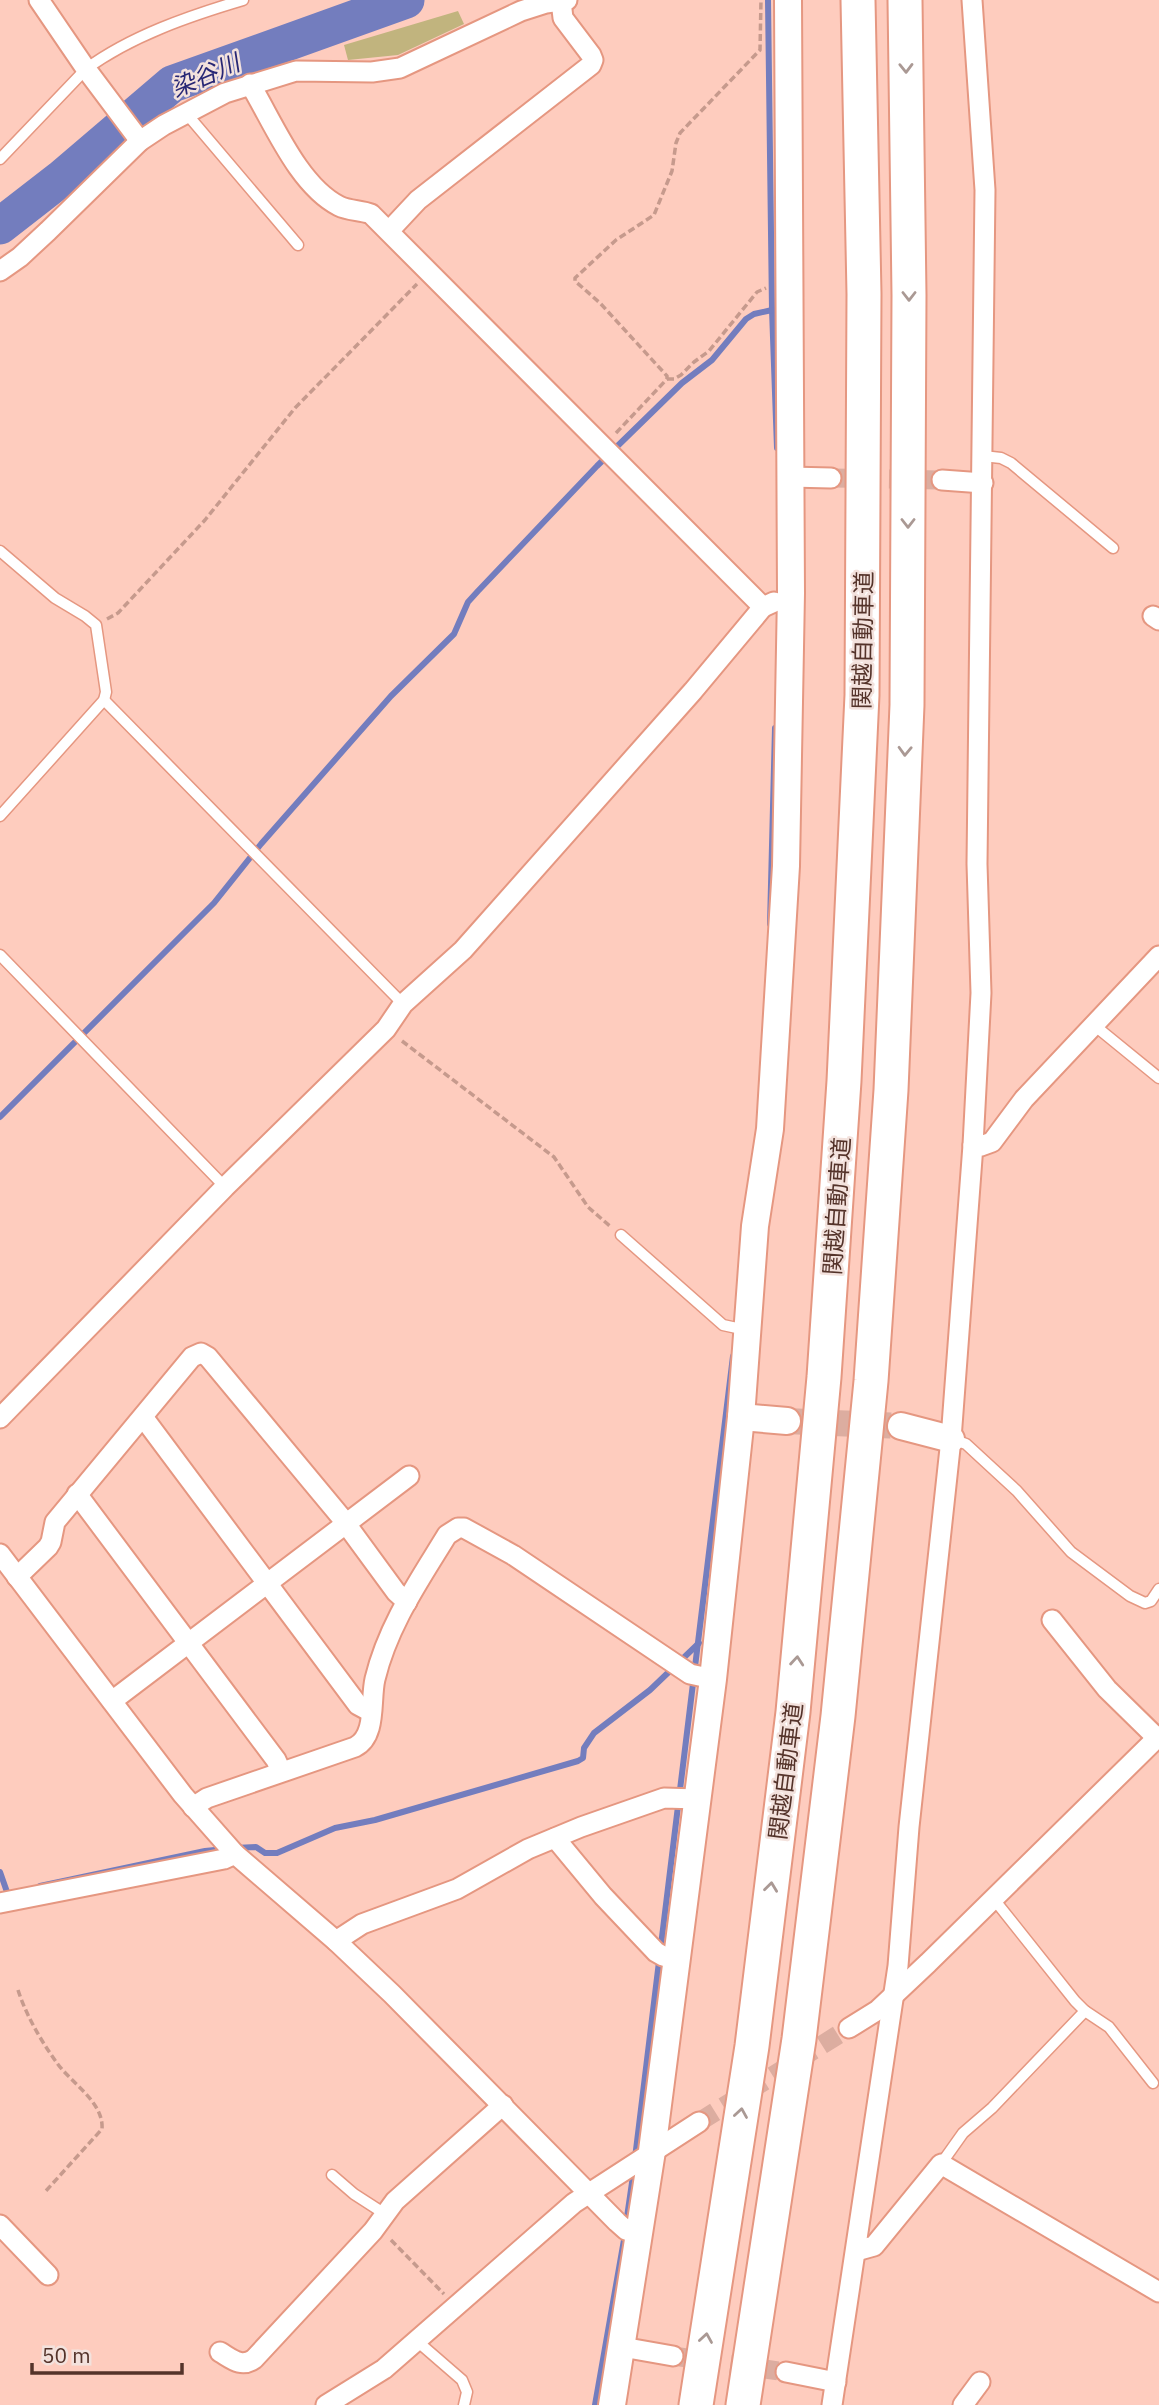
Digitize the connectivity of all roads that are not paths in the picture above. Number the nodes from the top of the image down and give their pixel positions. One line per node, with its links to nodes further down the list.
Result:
1 (39, 0): 8 (street)
2 (243, 0): 8 (lane)
3 (788, 0): 17 (street)
4 (858, 0): 91 (highway, 関越自動車道, one-way to 4)
5 (905, 0): 92 (highway, 関越自動車道, one-way to 92)
6 (972, 0): 16 (street)
7 (564, 1): 9 (street); 13 (street)
8 (88, 72): 11 (street); 12 (lane)
9 (250, 84): 10 (street); 13 (street)
10 (186, 113): 11 (street); 14 (lane)
11 (138, 138): 15 (street)
12 (0, 159)
13 (388, 231): 24 (street)
14 (298, 245)
15 (0, 271)
16 (983, 456): 20 (street); 21 (lane)
17 (790, 477): 18 (street); 23 (street)
18 (831, 478)
19 (942, 481): 20 (street)
20 (983, 483): 32 (street)
21 (1113, 548)
22 (0, 551): 25 (lane)
23 (791, 593): 24 (street); 35 (street)
24 (763, 607): 29 (street)
25 (104, 700): 26 (lane); 29 (lane)
26 (0, 816)
27 (0, 955): 33 (lane)
28 (1159, 956): 30 (street)
29 (403, 1004): 33 (street)
30 (1094, 1025): 31 (lane); 32 (street)
31 (1159, 1078)
32 (973, 1146): 41 (street)
33 (225, 1187): 38 (street)
34 (621, 1235): 35 (lane)
35 (746, 1330): 37 (street)
36 (143, 1417): 43 (street); 44 (street); 47 (street)
37 (741, 1417): 39 (street); 52 (street)
38 (0, 1418)
39 (788, 1421)
40 (901, 1426): 41 (street)
41 (951, 1439): 48 (lane); 65 (street)
42 (409, 1476): 44 (street)
43 (77, 1494): 46 (street); 51 (street)
44 (346, 1525): 47 (street); 49 (street)
45 (0, 1554): 46 (street)
46 (17, 1577): 53 (street)
47 (269, 1583): 51 (street); 54 (street)
48 (1159, 1589)
49 (407, 1602): 52 (street); 54 (street)
50 (1052, 1620): 55 (street)
51 (188, 1642): 53 (street); 56 (street)
52 (713, 1679): 57 (street)
53 (112, 1701): 58 (street)
54 (371, 1712): 56 (street)
55 (1158, 1737): 61 (street)
56 (281, 1772): 58 (street)
57 (698, 1799): 59 (street); 64 (street)
58 (193, 1808): 60 (street)
59 (555, 1838): 63 (street); 64 (street)
60 (235, 1854): 62 (street); 63 (street)
61 (993, 1898): 65 (street); 66 (lane)
62 (0, 1903)
63 (336, 1941): 69 (street)
64 (676, 1960): 71 (street)
65 (895, 1993): 67 (street); 78 (street)
66 (1086, 2011): 68 (lane); 72 (lane)
67 (849, 2028)
68 (1153, 2082)
69 (503, 2105): 74 (street); 75 (street)
70 (699, 2122): 71 (street)
71 (652, 2151): 74 (street); 77 (street)
72 (941, 2164): 78 (street); 80 (street)
73 (332, 2175): 75 (lane)
74 (588, 2193): 77 (street); 81 (street)
75 (381, 2220): 83 (street)
76 (0, 2225): 79 (street)
77 (641, 2235): 82 (street)
78 (856, 2251): 86 (street)
79 (48, 2275)
80 (1159, 2292)
81 (417, 2341): 88 (street); 89 (lane)
82 (622, 2347): 84 (street); 90 (street)
83 (220, 2352)
84 (673, 2356)
85 (786, 2372): 86 (street)
86 (836, 2382): 93 (street)
87 (980, 2382): 94 (street)
88 (326, 2405)
89 (464, 2405)
90 (612, 2405)
91 (696, 2405)
92 (743, 2405)
93 (832, 2405)
94 (963, 2405)

